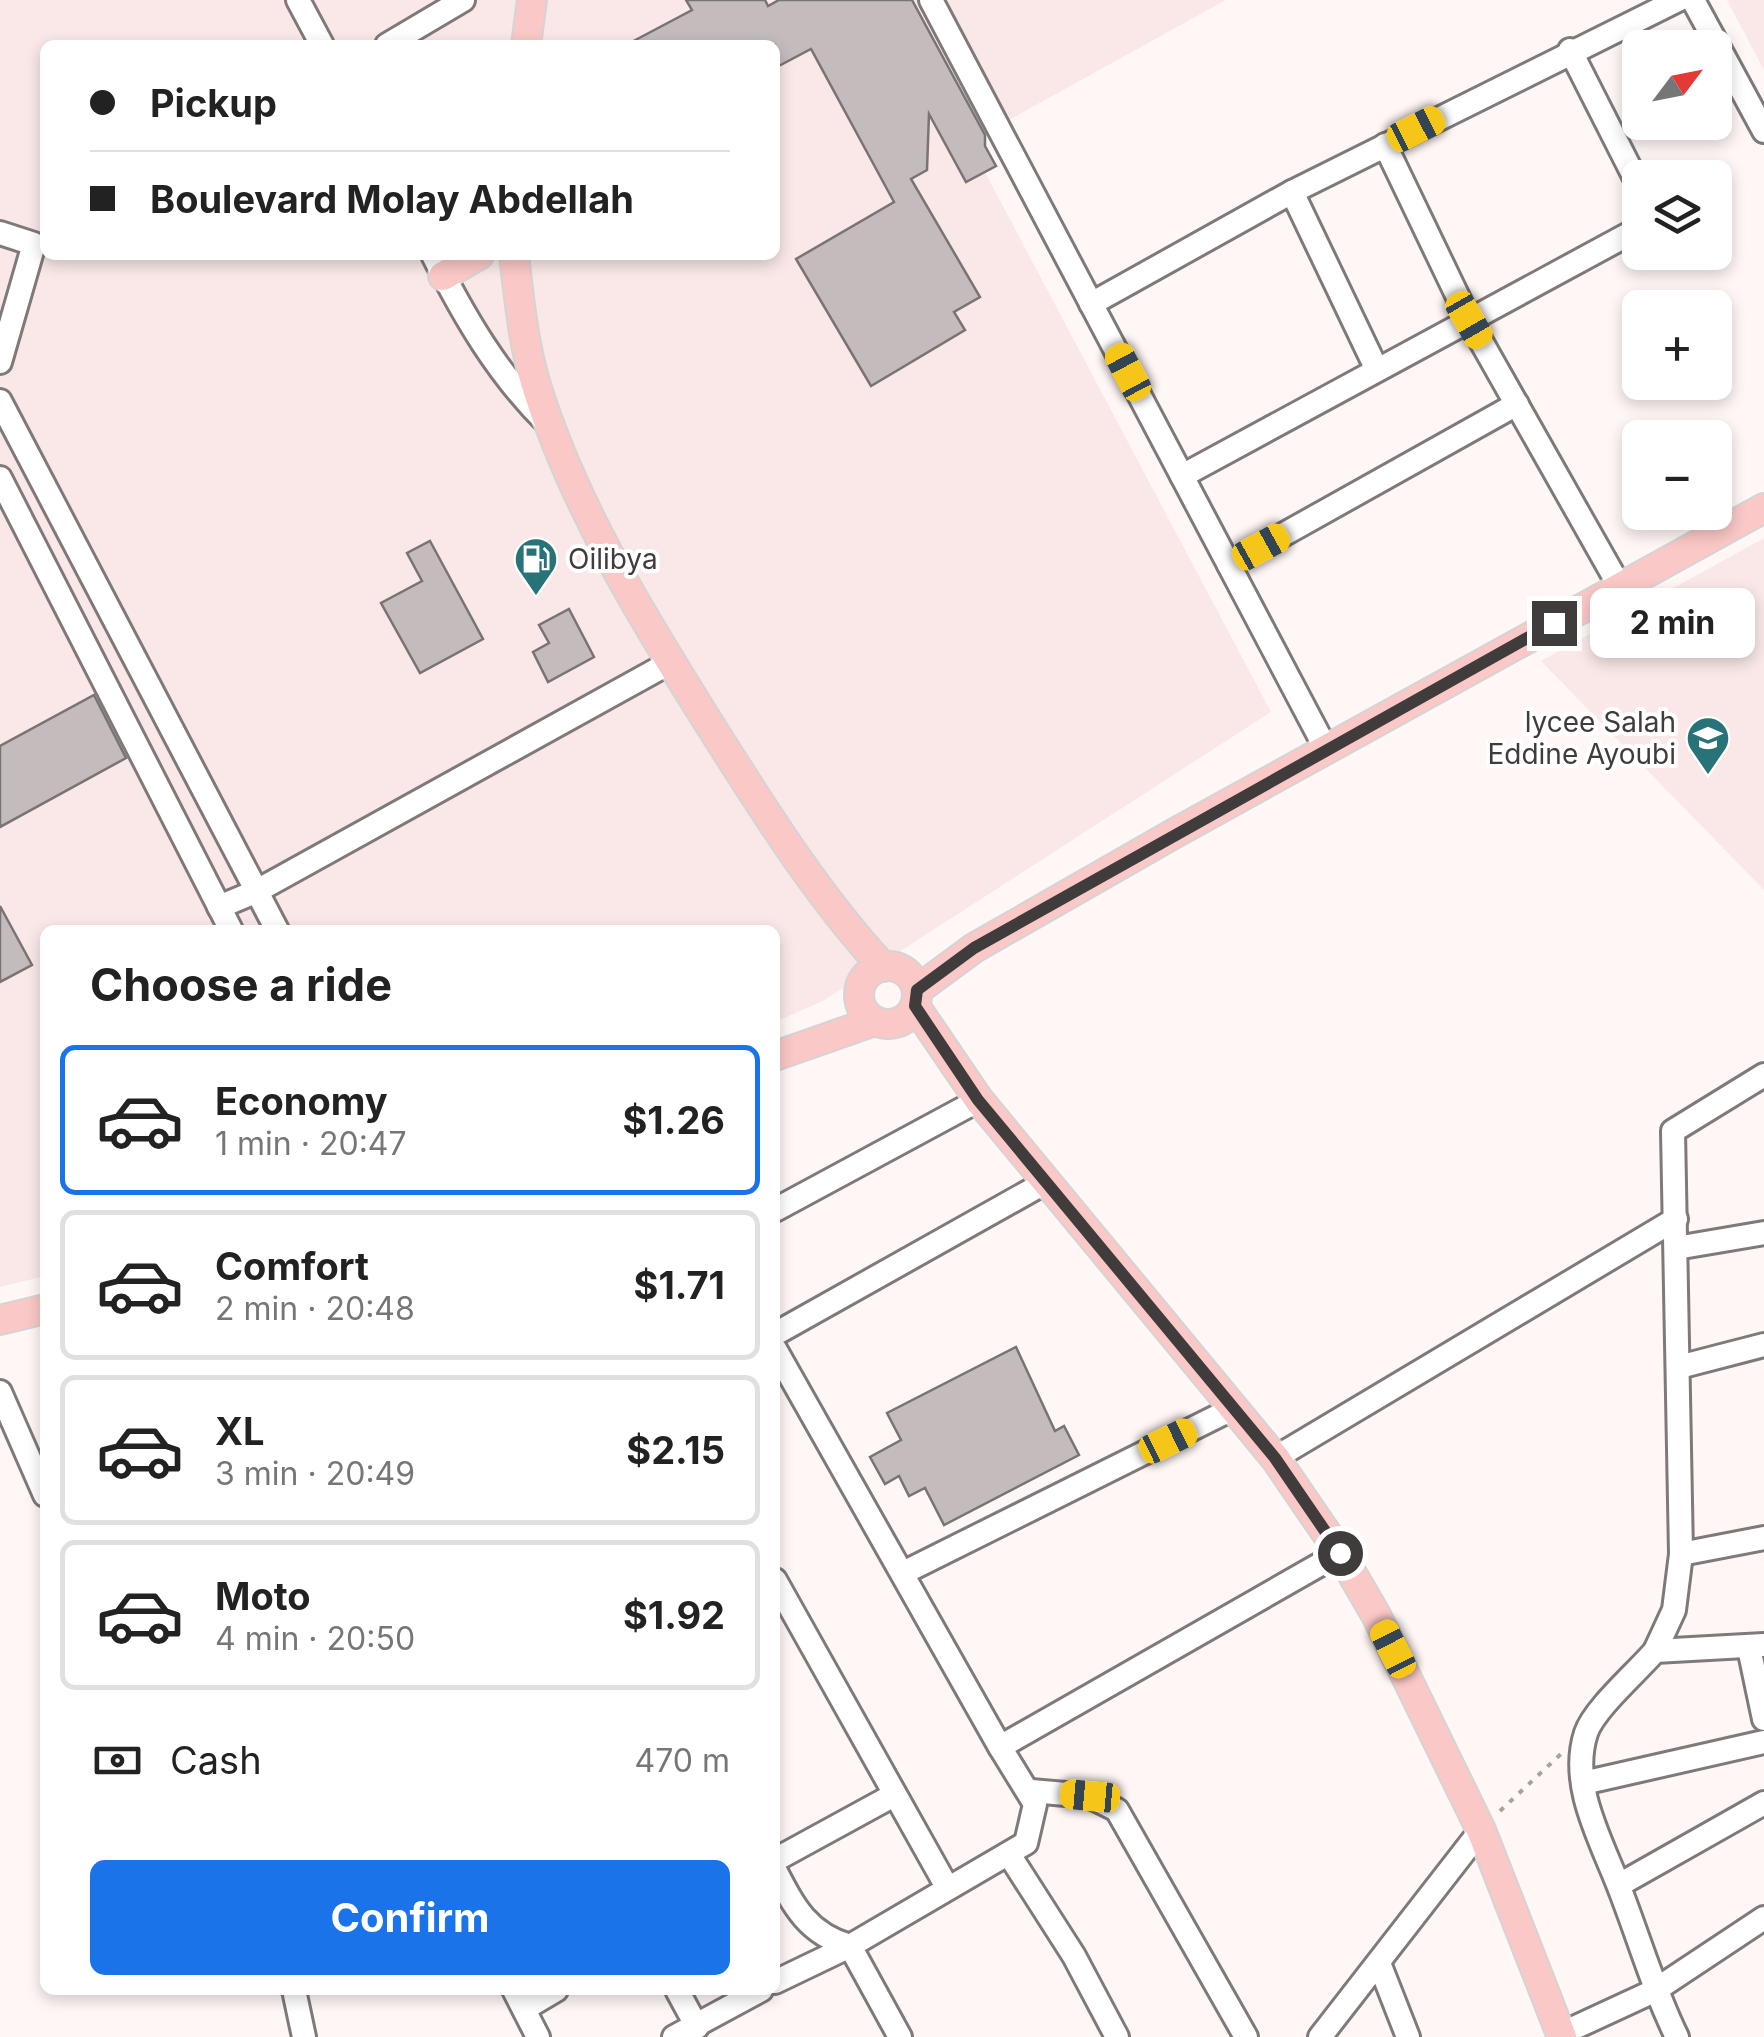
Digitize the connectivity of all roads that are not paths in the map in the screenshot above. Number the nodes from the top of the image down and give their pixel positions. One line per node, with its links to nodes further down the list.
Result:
1 (298, 0): 7 (street)
2 (463, 0): 8 (street)
3 (532, 0): 9 (main road)
4 (932, 0): 20 (street)
5 (1678, 0): 10 (street)
6 (1693, 0): 11 (street)
7 (319, 40)
8 (395, 40)
9 (527, 40)
10 (1570, 50): 12 (street); 13 (street)
11 (1764, 130)
12 (1385, 144): 14 (street); 21 (street)
13 (1626, 160)
14 (1292, 192): 20 (street); 23 (street)
15 (0, 233): 17 (street)
16 (1622, 238): 21 (street)
17 (40, 241): 22 (street)
18 (515, 260): 26 (main road)
19 (438, 266): 26 (street)
20 (1091, 304): 27 (street)
21 (1469, 320): 23 (street); 25 (street)
22 (0, 362)
23 (1377, 370): 27 (street)
24 (0, 400): 34 (street)
25 (1517, 404): 30 (street); 31 (street)
26 (550, 426): 32 (main road)
27 (1182, 476): 30 (street)
28 (0, 478): 35 (street)
29 (1764, 508): 31 (main road)
30 (1229, 565): 33 (street)
31 (1620, 587): 33 (main road)
32 (671, 662): 34 (street); 38 (main road)
33 (1326, 750): 38 (main road)
34 (255, 892): 35 (street); 37 (street)
35 (218, 907): 36 (street)
36 (228, 925)
37 (274, 925)
38 (890, 994): 39 (main road); 41 (main road)
39 (780, 1054)
40 (1764, 1075): 44 (street)
41 (978, 1100): 42 (main road); 43 (street)
42 (1046, 1182): 49 (street); 54 (main road)
43 (780, 1207)
44 (1676, 1218): 46 (street); 55 (street)
45 (1764, 1233): 46 (street)
46 (1676, 1248): 52 (street)
47 (40, 1310): 48 (main road)
48 (0, 1320)
49 (780, 1331)
50 (1764, 1346): 52 (street)
51 (780, 1358): 60 (street)
52 (1679, 1367): 59 (street)
53 (0, 1392): 56 (street)
54 (1234, 1408): 55 (main road); 60 (street)
55 (1275, 1458): 58 (main road)
56 (40, 1484)
57 (1764, 1538): 59 (street)
58 (1340, 1553): 66 (street); 71 (main road)
59 (1681, 1554): 63 (street)
60 (903, 1574): 66 (street)
61 (780, 1589): 69 (street)
62 (1756, 1646): 63 (street); 64 (street)
63 (1655, 1652): 67 (street)
64 (1764, 1719)
65 (1764, 1742): 67 (street)
66 (1000, 1747): 68 (street)
67 (1583, 1783): 75 (street)
68 (1030, 1791): 72 (street); 94 (street)
69 (894, 1795): 73 (street); 76 (street)
70 (1764, 1803): 75 (street)
71 (1481, 1830): 79 (street); 88 (main road)
72 (1010, 1856): 76 (street); 93 (street)
73 (780, 1857)
74 (780, 1879): 78 (street)
75 (1619, 1885): 81 (street)
76 (947, 1887): 78 (street)
77 (1764, 1918): 81 (street)
78 (850, 1946): 80 (street); 92 (street)
79 (1379, 1963): 95 (street); 96 (street)
80 (780, 1980)
81 (1654, 1991): 88 (street); 97 (street)
82 (295, 1995): 87 (street)
83 (680, 1995): 86 (street)
84 (752, 1995): 86 (street)
85 (519, 2000): 90 (street)
86 (697, 2026): 91 (street)
87 (303, 2030): 89 (street)
88 (1561, 2035)
89 (326, 2037)
90 (538, 2037)
91 (674, 2037)
92 (900, 2037)
93 (1117, 2037)
94 (1246, 2037)
95 (1320, 2037)
96 (1408, 2037)
97 (1677, 2037)

